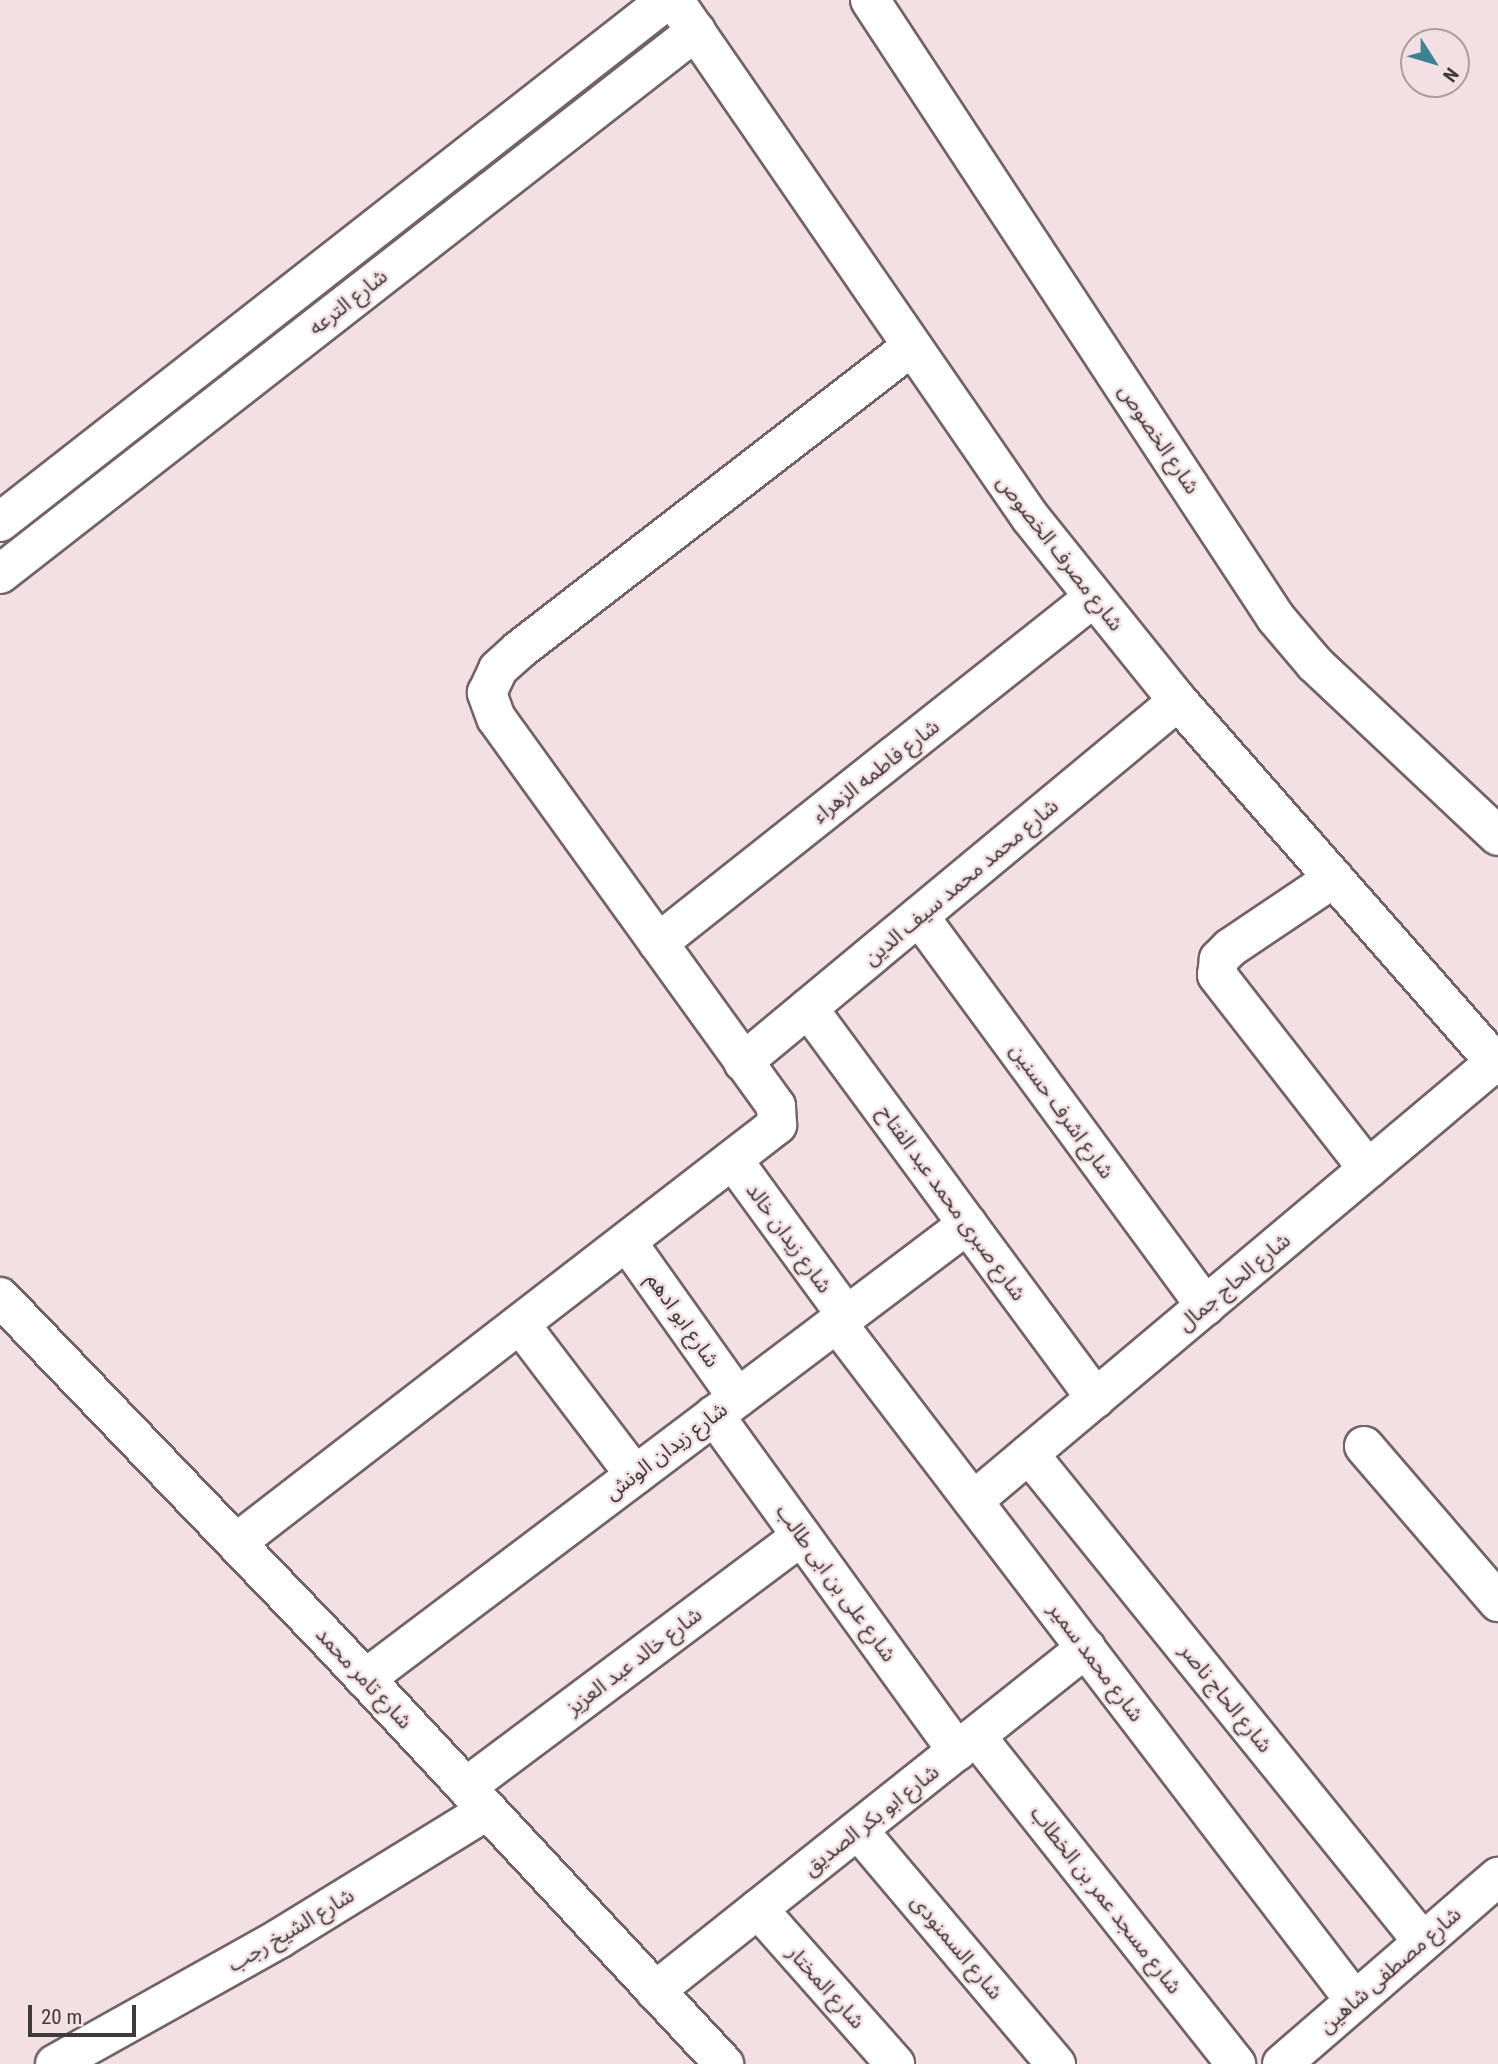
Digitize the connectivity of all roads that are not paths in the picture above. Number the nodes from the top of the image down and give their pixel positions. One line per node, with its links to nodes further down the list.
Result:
1 (667, 0): 6 (street, شارع الترعه)
2 (674, 0): 4 (street, شارع مصرف الخصوص)
3 (870, 0): 10 (street, شارع الخصوص)
4 (696, 31): 5 (street, شارع مصرف الخصوص); 7 (street, شارع الترعه)
5 (910, 348): 8 (street, شارع مصرف الخصوص); 13 (street)
6 (0, 522)
7 (0, 574)
8 (1093, 598): 9 (street, شارع مصرف الخصوص); 13 (street, شارع فاطمه الزهراء)
9 (1178, 701): 11 (street, شارع مصرف الخصوص); 12 (street, شارع محمد محمد سيف الدين)
10 (1498, 836)
11 (1334, 878): 16 (street, شارع مصرف الخصوص); 18 (street)
12 (919, 916): 14 (street, شارع محمد محمد سيف الدين); 22 (street, شارع اشرف حسنين)
13 (658, 943): 15 (street)
14 (808, 1008): 15 (street, شارع محمد محمد سيف الدين); 19 (street, شارع صبرى محمد عبد الفتاح)
15 (743, 1062): 17 (street)
16 (1497, 1064): 18 (street, شارع الحاج جمال)
17 (733, 1160): 20 (street); 23 (street, شارع زيدان خالد)
18 (1368, 1169): 22 (street, شارع الحاج جمال)
19 (968, 1224): 23 (street, شارع زيدان الونش); 25 (street, شارع صبرى محمد عبد الفتاح)
20 (627, 1241): 24 (street); 26 (street, شارع ابو ادهم)
21 (0, 1297): 32 (street, شارع تامر محمد)
22 (1206, 1306): 25 (street, شارع الحاج جمال)
23 (842, 1319): 26 (street, شارع زيدان الونش); 30 (street, شارع محمد سمير)
24 (520, 1324): 29 (street); 32 (street)
25 (1096, 1398): 28 (street, شارع الحاج جمال)
26 (726, 1406): 29 (street, شارع زيدان الونش); 31 (street, شارع على بن ابى طالب)
27 (1364, 1446): 33 (street)
28 (1029, 1454): 30 (street, شارع الحاج جمال); 41 (street, شارع الحاج ناصر)
29 (635, 1475): 35 (street, شارع زيدان الونش)
30 (974, 1501): 34 (street, شارع محمد سمير)
31 (802, 1536): 36 (street, شارع على بن ابى طالب); 37 (street, شارع خالد عبد العزيز)
32 (236, 1543): 35 (street, شارع تامر محمد)
33 (1498, 1602)
34 (1086, 1648): 36 (street, شارع ابو بكر الصديق); 43 (street, شارع محمد سمير)
35 (365, 1679): 37 (street, شارع تامر محمد)
36 (967, 1743): 38 (street, شارع ابو بكر الصديق); 48 (street, شارع مسجد عمر بن الخطاب)
37 (477, 1798): 42 (street, شارع تامر محمد); 45 (street, شارع الشيخ رجب)
38 (858, 1830): 40 (street, شارع ابو بكر الصديق); 47 (street, شارع السمنودى)
39 (1498, 1877): 41 (street, شارع مصطفى شاهين)
40 (758, 1909): 42 (street, شارع ابو بكر الصديق); 46 (street, شارع المختار)
41 (1423, 1942): 43 (street, شارع مصطفى شاهين)
42 (655, 1991): 44 (street, شارع تامر محمد)
43 (1356, 2001): 49 (street, شارع مصطفى شاهين)
44 (717, 2062)
45 (55, 2064)
46 (895, 2064)
47 (1056, 2064)
48 (1236, 2064)
49 (1282, 2064)

